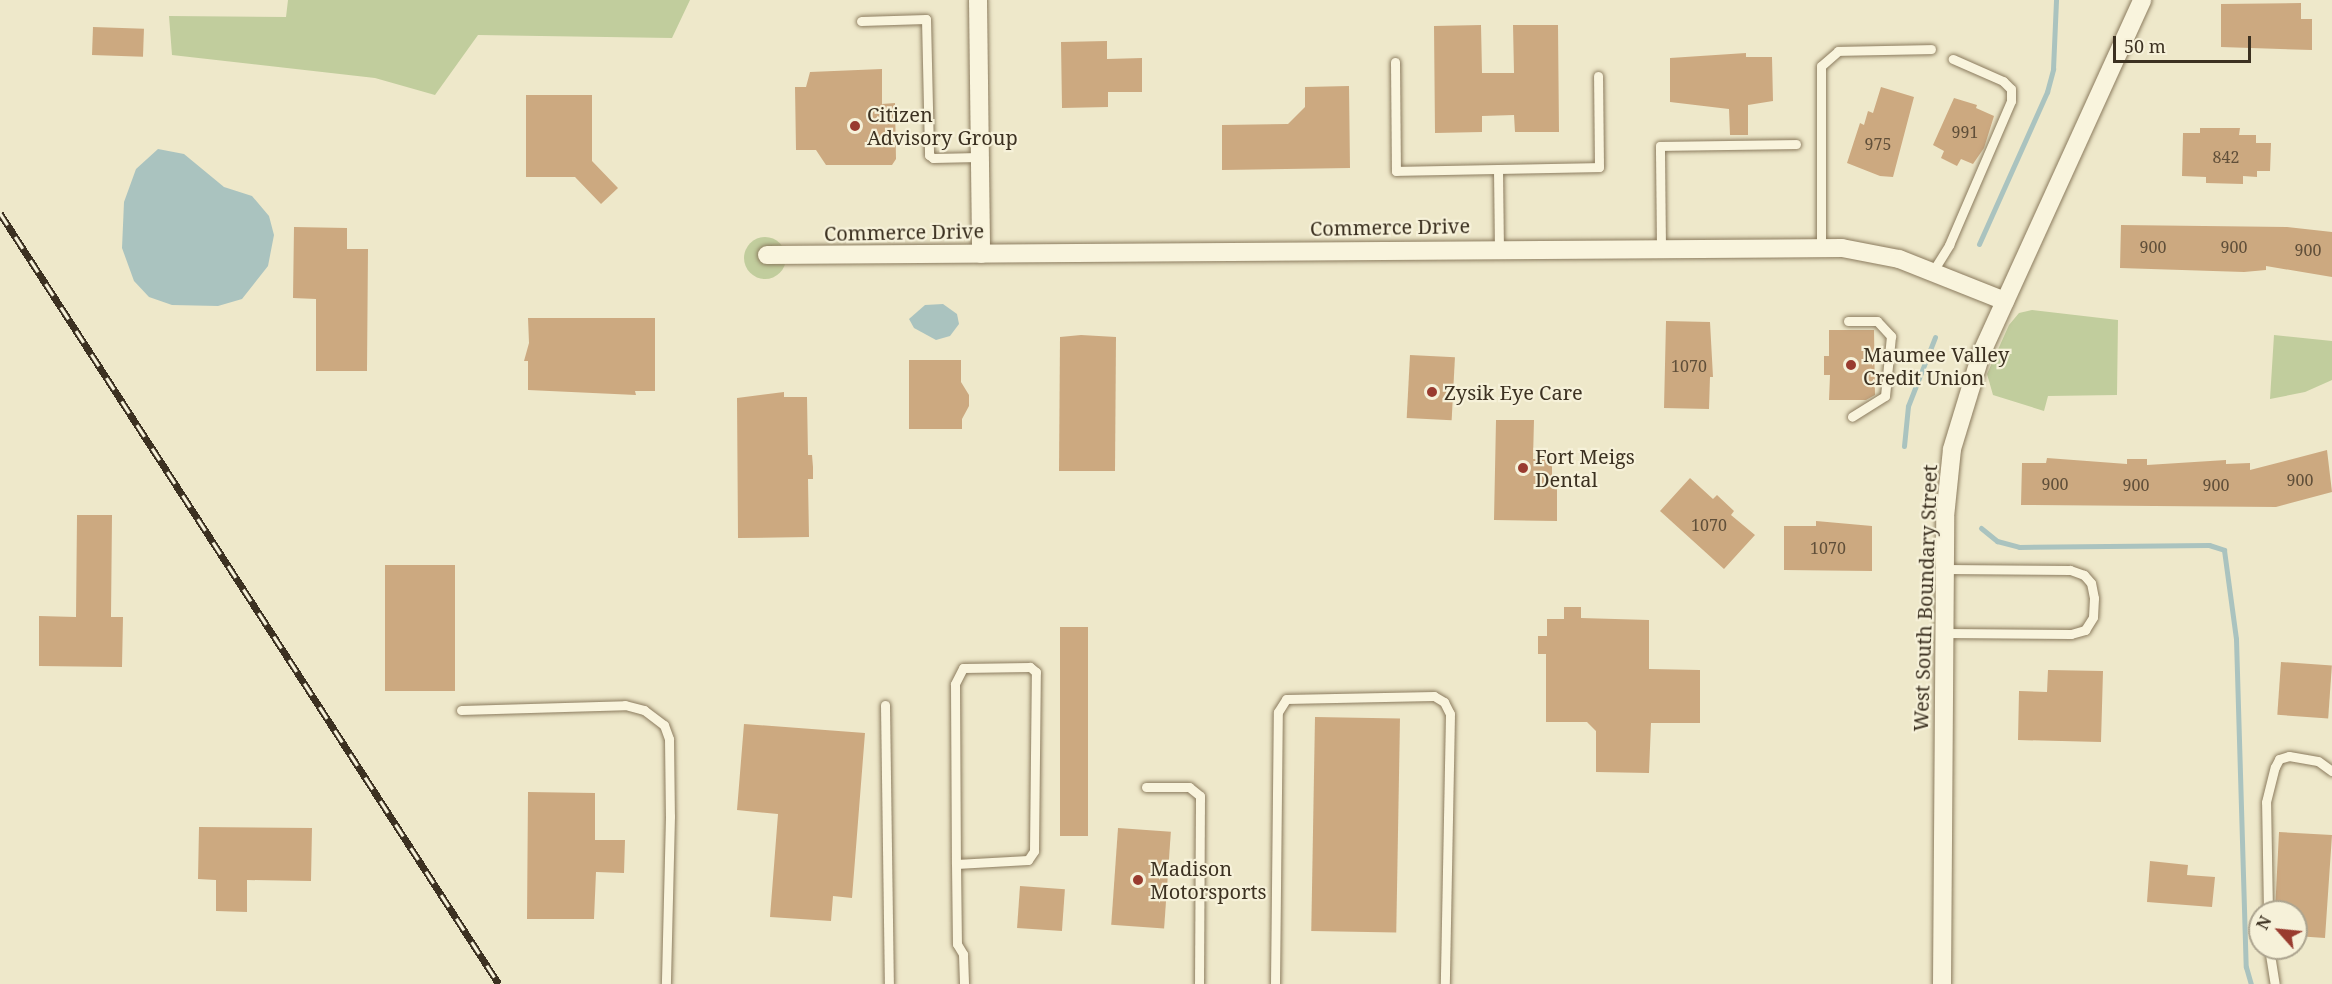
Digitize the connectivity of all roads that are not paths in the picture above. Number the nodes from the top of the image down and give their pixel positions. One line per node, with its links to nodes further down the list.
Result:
1 (978, 0): 9 (street)
2 (2142, 0): 17 (street, West South Boundary Street)
3 (861, 21): 9 (lane)
4 (1931, 49): 12 (lane)
5 (1953, 59): 16 (lane)
6 (1395, 62): 10 (lane)
7 (1598, 76): 10 (lane)
8 (1796, 144): 11 (lane)
9 (980, 157): 14 (street)
10 (1498, 169): 13 (lane)
11 (1660, 247): 12 (street, Commerce Drive); 13 (street, Commerce Drive)
12 (1821, 247): 16 (street, Commerce Drive)
13 (1499, 249): 14 (street, Commerce Drive)
14 (981, 254): 15 (street, Commerce Drive)
15 (767, 255)
16 (1934, 271): 17 (street, Commerce Drive)
17 (2004, 301): 20 (street, West South Boundary Street)
18 (1848, 321): 19 (lane)
19 (1852, 417)
20 (1945, 569): 21 (street, West South Boundary Street); 21 (lane)
21 (1944, 633): 35 (street, West South Boundary Street)
22 (885, 705): 30 (lane)
23 (462, 710): 29 (lane)
24 (2332, 771): 27 (lane)
25 (1146, 787): 32 (lane)
26 (956, 864): 26 (lane); 31 (lane)
27 (2268, 900)
28 (2271, 960): 36 (lane)
29 (666, 984)
30 (889, 984)
31 (964, 984)
32 (1200, 984)
33 (1275, 984): 34 (lane)
34 (1445, 984)
35 (1942, 984)
36 (2275, 984)

